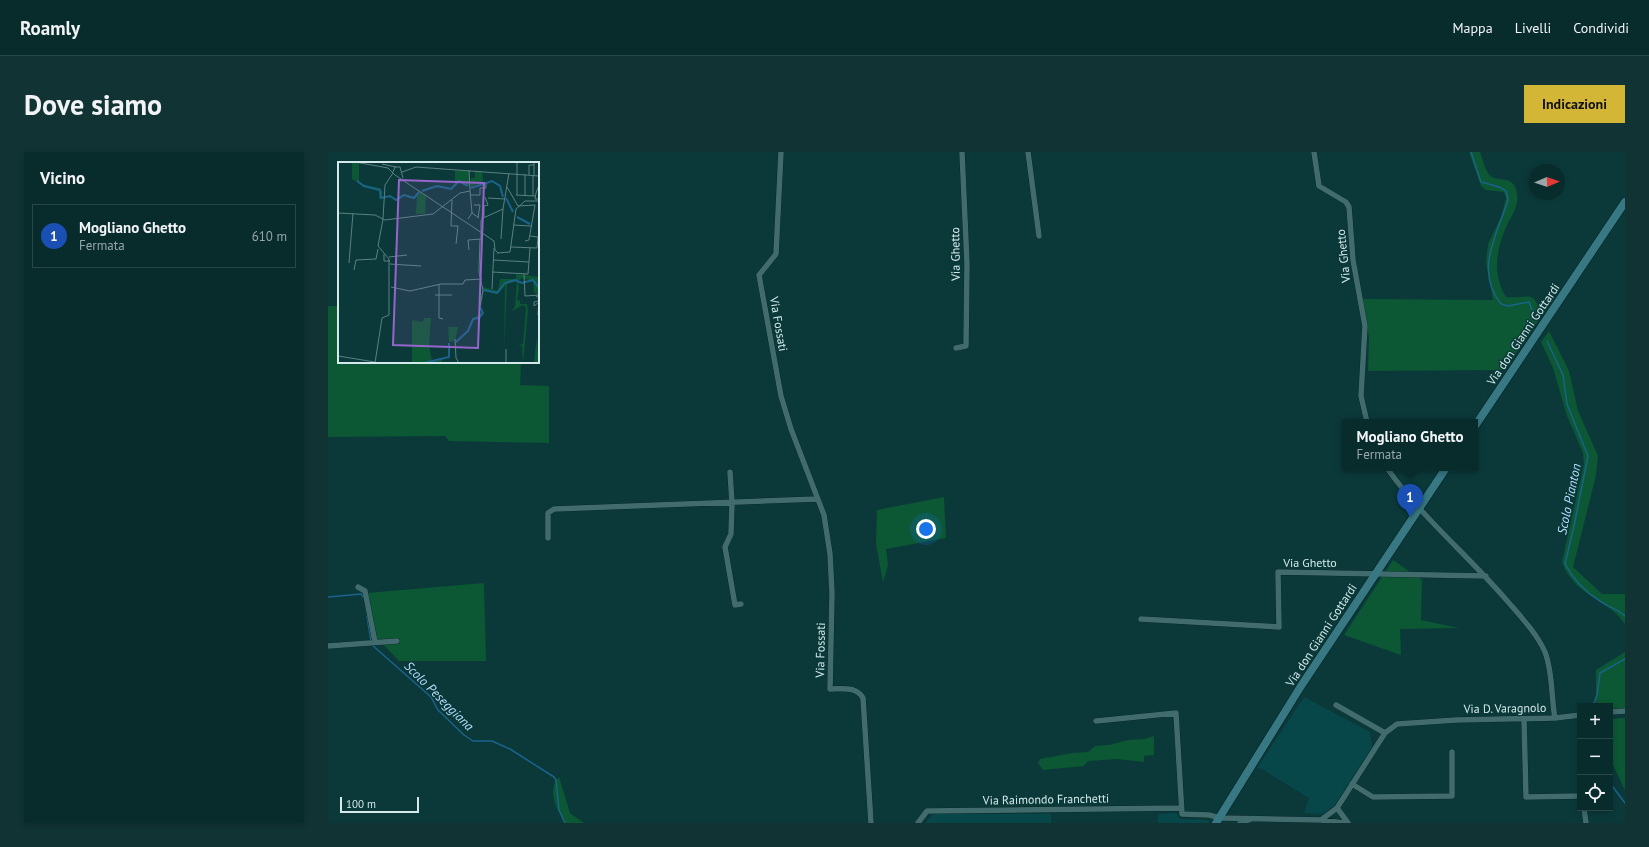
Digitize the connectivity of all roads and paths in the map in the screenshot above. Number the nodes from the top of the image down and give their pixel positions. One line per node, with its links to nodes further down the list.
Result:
1 (781, 152): 15 (street, Via Fossati)
2 (962, 152): 9 (street, Via Ghetto)
3 (1028, 152): 7 (street)
4 (1314, 152): 10 (street, Via Ghetto)
5 (1625, 202): 8 (main road, Via don Gianni Gottardi)
6 (1625, 210): 8 (main road, Via don Gianni Gottardi)
7 (1039, 236)
8 (1590, 256): 11 (main road, Via don Gianni Gottardi)
9 (956, 348)
10 (1366, 419)
11 (1478, 422)
12 (1389, 471): 17 (street)
13 (1444, 471): 17 (main road, Via don Gianni Gottardi)
14 (730, 472): 16 (street)
15 (817, 499): 16 (street); 44 (street, Via Fossati)
16 (732, 503): 18 (street); 22 (street)
17 (1419, 508): 19 (main road, Via don Gianni Gottardi); 20 (street)
18 (548, 538)
19 (1376, 574): 20 (street, Via Ghetto); 23 (street, Via Ghetto); 42 (main road, Via don Gianni Gottardi)
20 (1486, 576): 31 (street)
21 (358, 587): 25 (street)
22 (742, 604)
23 (1141, 620)
24 (397, 641): 25 (street)
25 (372, 642): 26 (street)
26 (328, 646)
27 (1336, 705): 34 (street)
28 (1625, 711): 29 (street)
29 (1613, 712)
30 (1577, 714): 31 (street)
31 (1555, 718): 32 (street, Via D. Varagnolo)
32 (1524, 719): 34 (street, Via D. Varagnolo); 37 (street)
33 (1096, 721): 38 (street)
34 (1385, 733): 36 (street)
35 (1452, 752): 36 (street)
36 (1352, 784): 39 (street)
37 (1577, 796)
38 (1181, 808): 42 (street, Via Raimondo Franchetti); 45 (street, Via Raimondo Franchetti)
39 (1338, 808): 43 (street); 48 (street)
40 (1584, 811): 49 (street)
41 (1256, 818): 42 (street); 43 (street); 46 (street)
42 (1218, 820)
43 (1321, 820): 47 (street)
44 (871, 823)
45 (918, 823)
46 (1240, 823)
47 (1344, 823)
48 (1348, 823)
49 (1586, 823)

